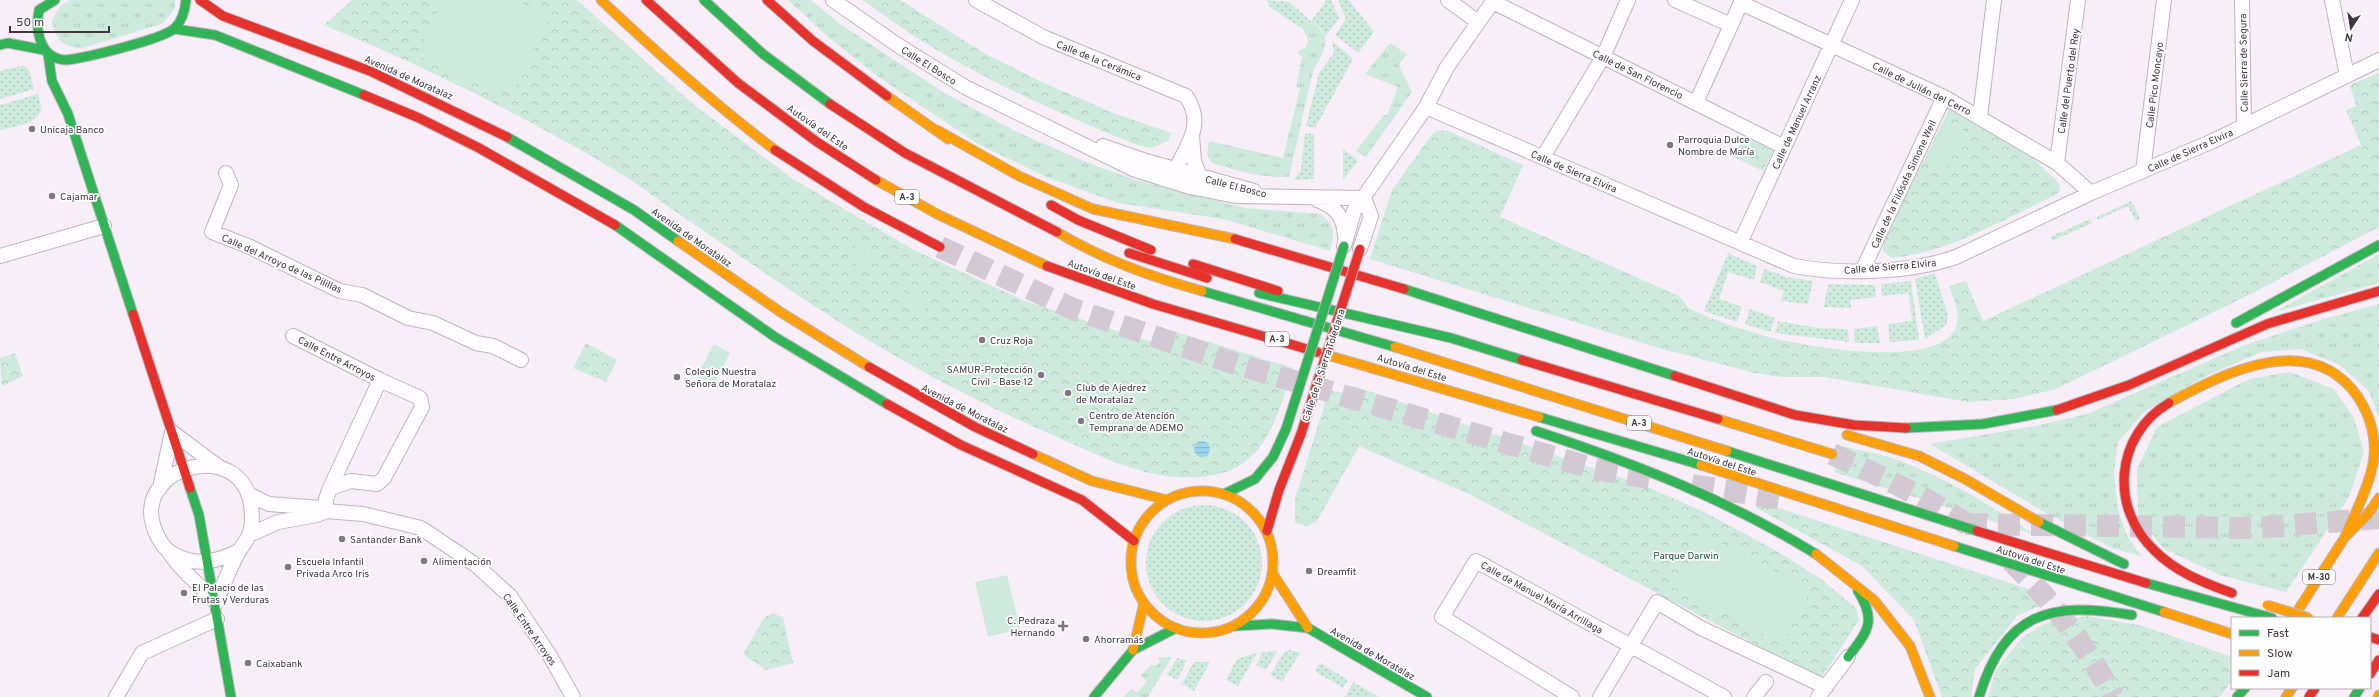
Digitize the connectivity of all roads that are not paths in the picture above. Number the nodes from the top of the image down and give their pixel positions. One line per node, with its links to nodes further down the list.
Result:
1 (55, 0): 21 (main road)
2 (186, 0): 25 (main road)
3 (200, 0): 94 (main road, Avenida de Moratalaz)
4 (602, 0): 64 (main road)
5 (646, 0): 74 (main road, Autovía del Este / A-3)
6 (704, 0): 59 (main road, Autovía del Este / A-3)
7 (767, 0): 42 (main road)
8 (833, 0): 40 (street, Calle El Bosco)
9 (976, 0): 43 (street, Calle de la Cerámica)
10 (1448, 0): 22 (street)
11 (1628, 0): 29 (street)
12 (1675, 0): 23 (street)
13 (1852, 0): 27 (street, Calle de Manuel Arranz)
14 (1994, 0): 39 (street)
15 (2078, 0): 46 (street, Calle del Puerto del Rey)
16 (2164, 0): 48 (street, Calle Pico Moncayo)
17 (2242, 0): 41 (street, Calle Sierra de Segura)
18 (2332, 0): 33 (street)
19 (1493, 1): 22 (street, Calle de la Sierra Toledana); 29 (street, Calle de San Florencio)
20 (1742, 1): 23 (street); 27 (street, Calle de Julián del Cerro)
21 (37, 9): 24 (main road); 28 (main road)
22 (1478, 22): 37 (street, Calle de la Sierra Toledana)
23 (1731, 25): 36 (street)
24 (26, 26)
25 (175, 29): 31 (main road); 99 (main road)
26 (7, 42): 28 (main road)
27 (1832, 44): 35 (street, Calle de Julián del Cerro); 44 (street, Calle de Manuel Arranz)
28 (46, 52): 31 (main road); 38 (main road)
29 (1603, 57): 36 (street, Calle de San Florencio); 45 (street)
30 (2379, 60): 33 (street, Calle de Sierra Elvira)
31 (69, 61): 32 (main road)
32 (67, 71)
33 (2346, 76): 41 (street, Calle de Sierra Elvira)
34 (67, 90): 38 (main road)
35 (1944, 97): 39 (street, Calle de Julián del Cerro); 68 (street, Calle de la Filósofa Simone Weil)
36 (1696, 103): 44 (street, Calle de San Florencio)
37 (1426, 107): 45 (street, Calle de Sierra Elvira); 55 (street, Calle de la Sierra Toledana)
38 (68, 114): 58 (main road)
39 (1980, 117): 46 (street, Calle de Julián del Cerro)
40 (1032, 122): 47 (street, Calle El Bosco); 51 (street, Calle El Bosco)
41 (2244, 126): 48 (street, Calle de Sierra Elvira)
42 (937, 130): 52 (main road); 69 (main road)
43 (1192, 136): 47 (street, Calle de la Cerámica); 50 (street, Calle de la Cerámica)
44 (1784, 147): 61 (street, Calle de Manuel Arranz)
45 (1543, 158): 61 (street, Calle de Sierra Elvira)
46 (2057, 162): 53 (street, Calle de Julián del Cerro)
47 (1175, 169): 50 (street, Calle El Bosco); 51 (street)
48 (2143, 170): 53 (street, Calle de Sierra Elvira)
49 (226, 173): 75 (street, Calle del Arroyo de las Pilillas)
50 (1200, 177): 54 (street, Calle El Bosco)
51 (1163, 179): 54 (street, Calle El Bosco)
52 (1015, 185)
53 (2091, 193): 68 (street, Calle de Sierra Elvira)
54 (1274, 196): 56 (street, Calle El Bosco)
55 (1364, 198): 56 (street, Calle El Bosco); 62 (street, Calle de la Sierra Toledana); 65 (street, Calle de la Sierra Toledana)
56 (1311, 199): 62 (street, Calle El Bosco)
57 (1041, 200): 71 (main road)
58 (104, 226): 67 (street); 82 (main road)
59 (1046, 226): 60 (main road); 113 (main road, Autovía del Este / A-3)
60 (1098, 242)
61 (1740, 243): 68 (street, Calle de Sierra Elvira)
62 (1345, 244): 91 (main road, Calle de la Sierra Toledana, bridge)
63 (2379, 245): 72 (main road)
64 (940, 247)
65 (1360, 249): 96 (main road, Calle de la Sierra Toledana, bridge)
66 (1120, 250): 71 (main road)
67 (0, 256)
68 (1862, 271)
69 (1381, 282): 79 (main road); 81 (main road)
70 (2379, 291): 79 (main road)
71 (1358, 316): 84 (main road)
72 (2225, 327)
73 (293, 336): 76 (street, Calle Entre Arroyos)
74 (1344, 358): 78 (main road); 125 (main road, Autovía del Este / A-3)
75 (521, 360)
76 (380, 380): 85 (street, Calle Entre Arroyos); 88 (street, Calle Entre Arroyos)
77 (2103, 383): 79 (main road)
78 (1421, 392)
79 (1730, 392)
80 (1530, 429): 104 (main road)
81 (1826, 430)
82 (172, 432): 86 (street); 87 (main road); 89 (street)
83 (1840, 433): 105 (main road)
84 (1832, 454)
85 (341, 462): 88 (street); 90 (street, Calle Entre Arroyos)
86 (221, 468): 87 (street); 92 (street)
87 (184, 469): 89 (street); 103 (main road)
88 (351, 481): 90 (street, Calle Entre Arroyos)
89 (160, 488): 101 (street)
90 (330, 488): 95 (street, Calle Entre Arroyos)
91 (1224, 494): 94 (main road); 96 (main road)
92 (250, 495): 95 (street, Calle Entre Arroyos); 97 (street)
93 (2379, 498): 98 (main road, M-30)
94 (1167, 500): 99 (main road)
95 (326, 511): 97 (street, Calle Entre Arroyos); 137 (street, Calle Entre Arroyos)
96 (1267, 531): 106 (main road)
97 (249, 535): 100 (street)
98 (2345, 537): 109 (main road); 116 (main road, M-30)
99 (1134, 541): 111 (main road)
100 (239, 551): 103 (street); 110 (street)
101 (169, 552): 103 (street); 110 (street)
102 (2379, 553): 118 (main road)
103 (208, 562): 110 (main road)
104 (1836, 566): 129 (main road); 144 (main road)
105 (2131, 566)
106 (1273, 574): 122 (main road); 124 (main road, Avenida de Moratalaz)
107 (2153, 575): 113 (main road)
108 (2379, 594): 119 (main road)
109 (2238, 595)
110 (216, 603): 120 (main road)
111 (1144, 603): 123 (main road); 128 (main road)
112 (2264, 604): 117 (main road, bridge)
113 (2238, 609): 115 (main road, Autovía del Este / A-3)
114 (2138, 616): 145 (main road)
115 (2268, 617)
116 (2295, 617)
117 (2306, 617)
118 (2338, 617)
119 (2363, 617)
120 (217, 619): 135 (street); 136 (main road)
121 (2162, 621): 126 (main road)
122 (1235, 626): 123 (main road); 124 (main road, Avenida de Moratalaz)
123 (1176, 628): 128 (main road)
124 (1308, 628): 139 (main road, Avenida de Moratalaz)
125 (2231, 635)
126 (2231, 635)
127 (1631, 646): 134 (street); 140 (street, Calle de Manuel María Arrillaga); 141 (street); 142 (street, Calle de Manuel María Arrillaga)
128 (1132, 650): 138 (main road)
129 (1848, 657): 134 (street)
130 (2379, 660): 131 (main road)
131 (2371, 673)
132 (1766, 682): 143 (street)
133 (2244, 689): 146 (main road)
134 (1822, 692)
135 (116, 697)
136 (231, 697)
137 (573, 697)
138 (1094, 697)
139 (1427, 697)
140 (1572, 697)
141 (1600, 697)
142 (1724, 697)
143 (1754, 697)
144 (1930, 697)
145 (1979, 697)
146 (2237, 697)

